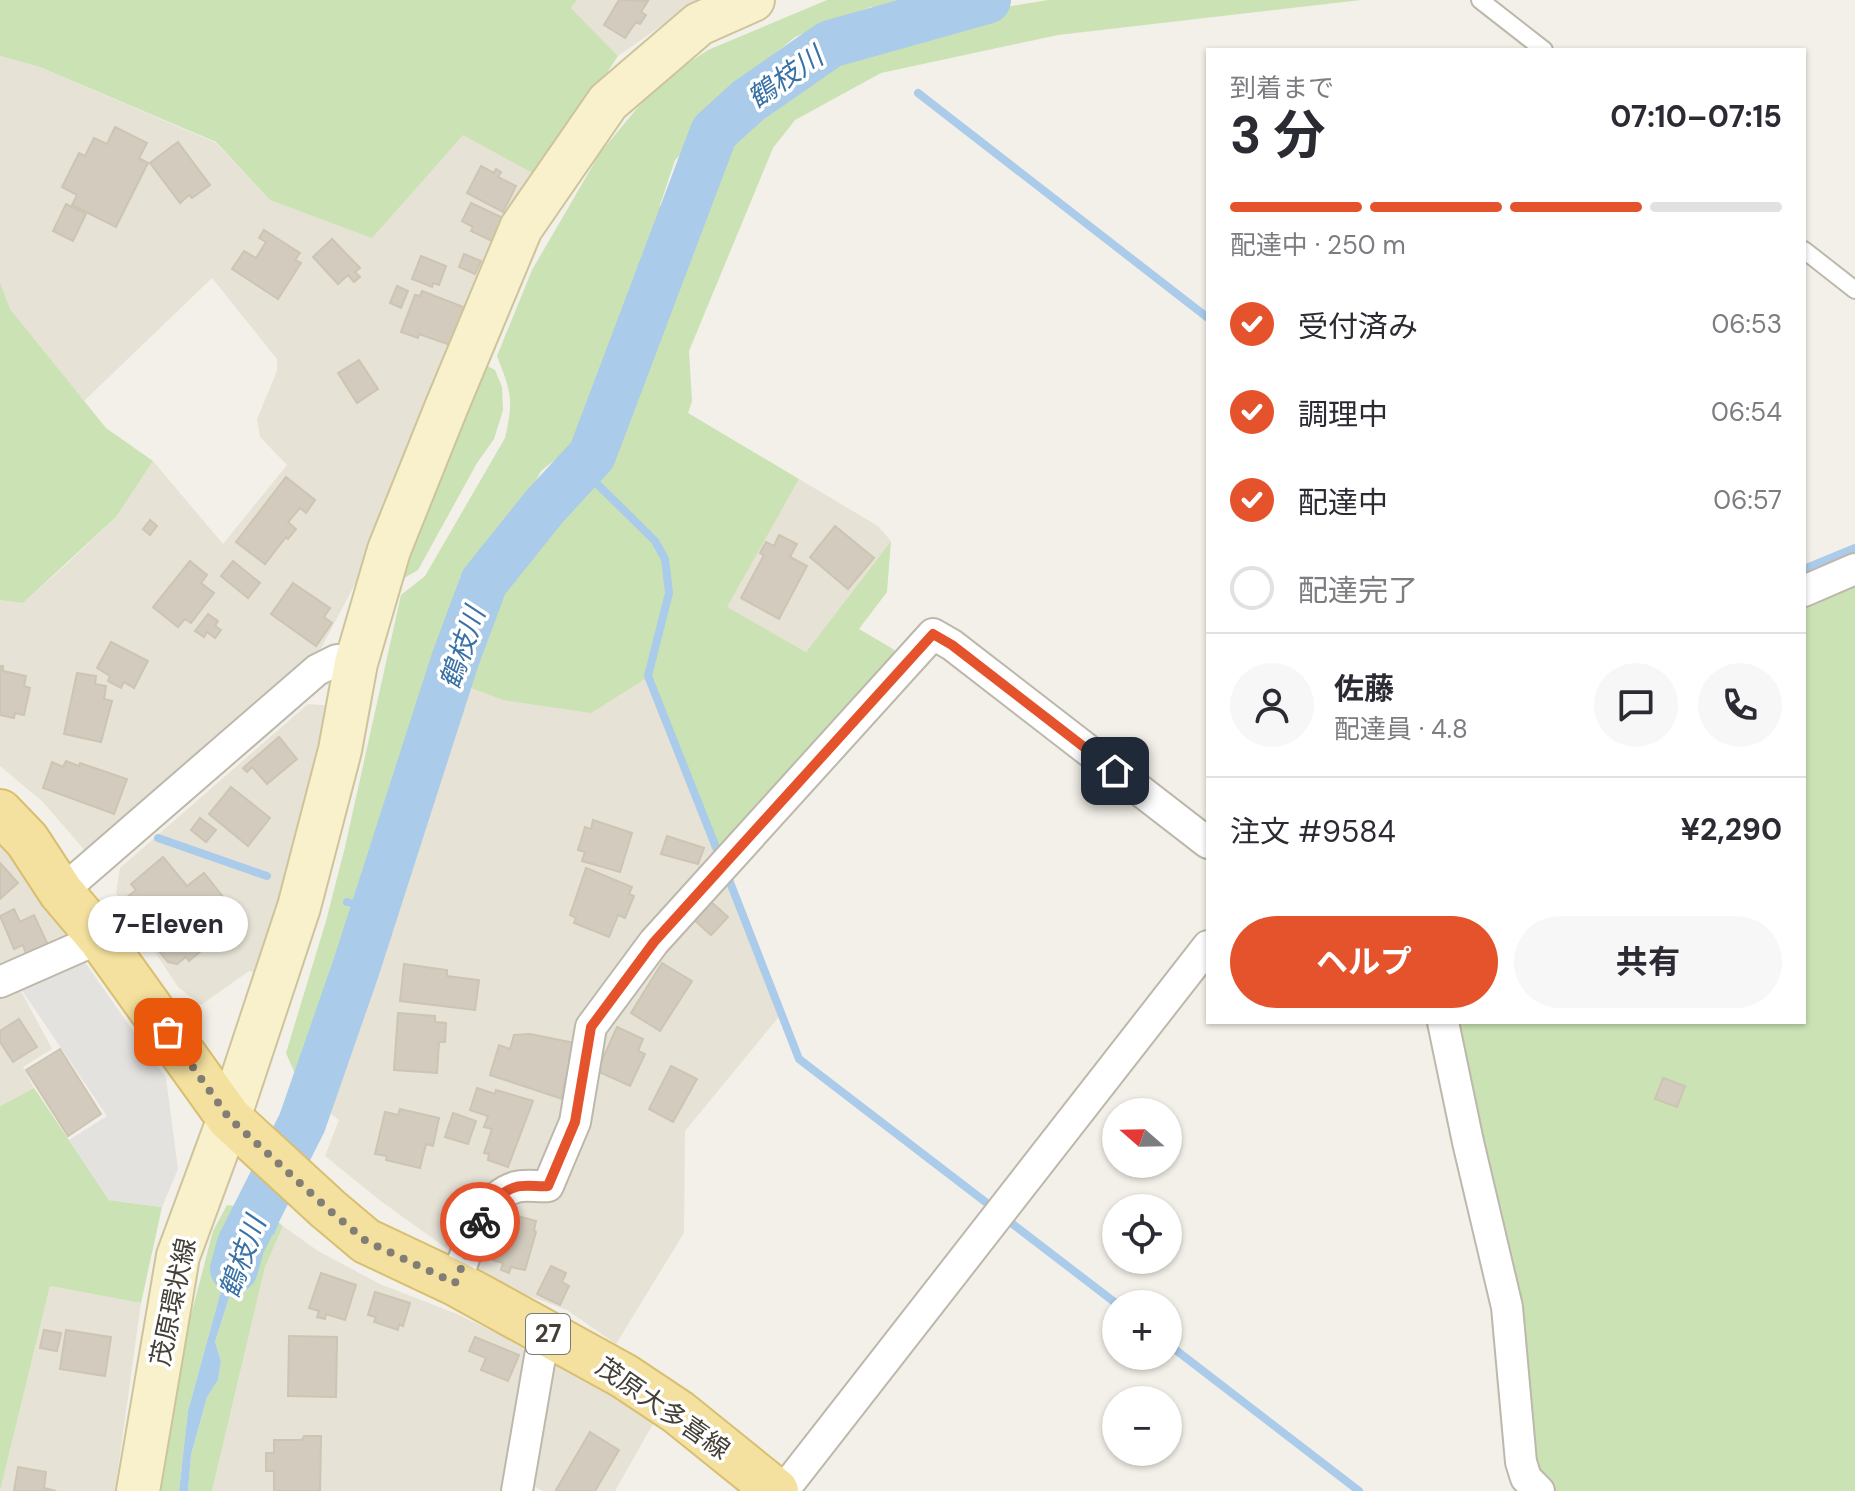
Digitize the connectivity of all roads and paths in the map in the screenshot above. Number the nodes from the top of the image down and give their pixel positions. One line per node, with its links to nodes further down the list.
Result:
1 (753, 0): 8 (main road, 茂原環状線)
2 (1480, 0): 3 (lane)
3 (1541, 48)
4 (1806, 252): 5 (lane)
5 (1855, 290)
6 (1855, 569): 7 (street)
7 (1806, 590)
8 (356, 663): 11 (street); 16 (main road, 茂原環状線)
9 (0, 812): 11 (main road, 茂原大多喜線 / 27)
10 (1206, 841): 17 (street)
11 (61, 892): 12 (main road, 茂原大多喜線 / 27)
12 (100, 938): 14 (street); 16 (main road, 茂原大多喜線 / 27)
13 (1206, 949): 22 (street)
14 (0, 982)
15 (1443, 1024): 23 (street)
16 (241, 1128): 17 (main road, 茂原大多喜線 / 27); 19 (main road, 茂原環状線)
17 (455, 1283): 18 (main road, 茂原大多喜線 / 27)
18 (548, 1334): 20 (street); 21 (main road, 茂原大多喜線 / 27)
19 (138, 1491)
20 (517, 1491)
21 (776, 1491)
22 (783, 1491)
23 (1539, 1491)

